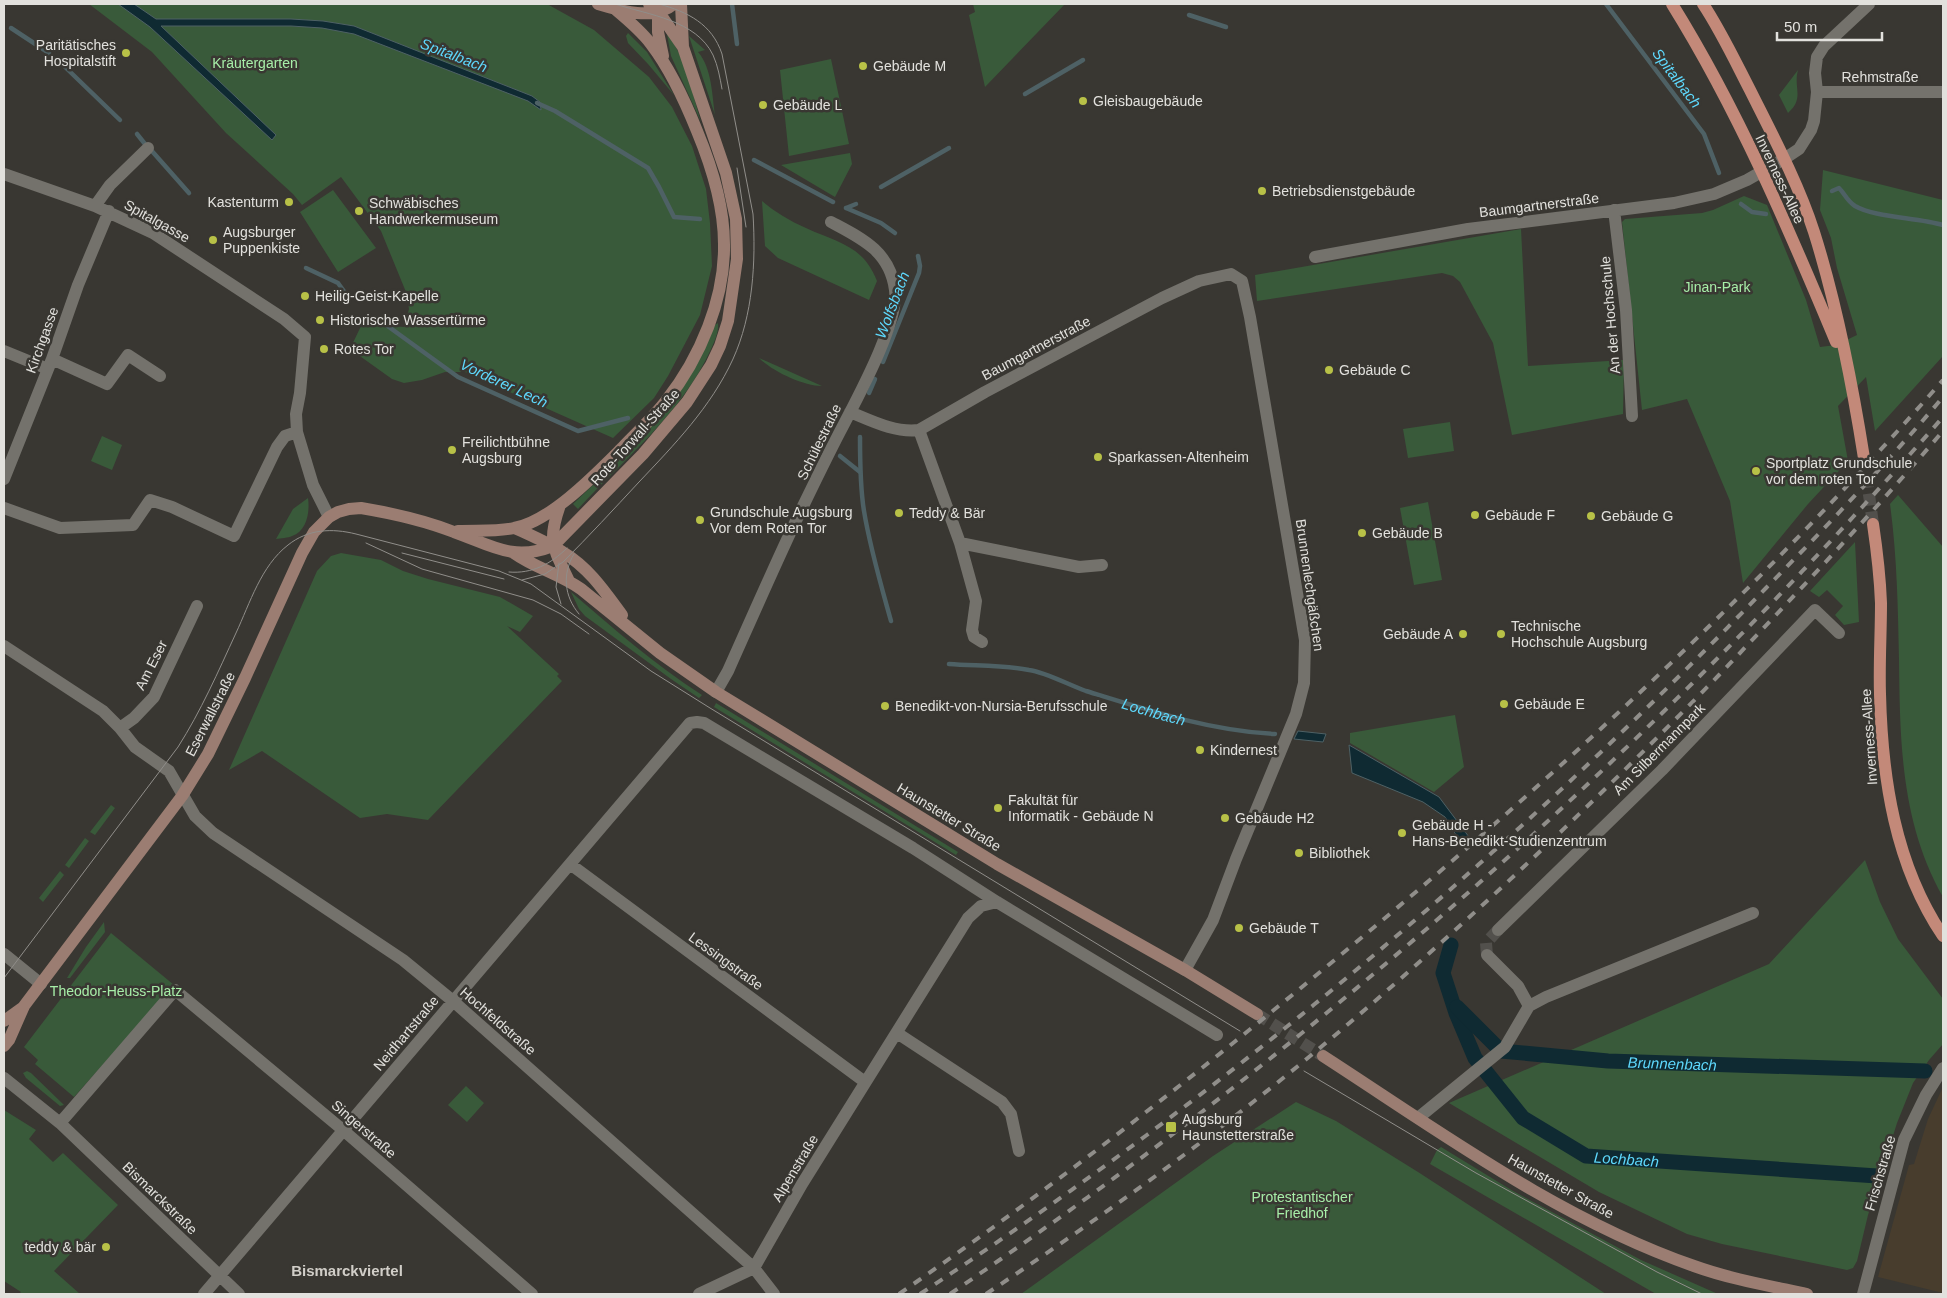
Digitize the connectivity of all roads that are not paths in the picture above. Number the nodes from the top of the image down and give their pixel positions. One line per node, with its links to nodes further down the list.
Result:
1 (598, 4): 8 (main road)
2 (674, 4): 7 (main road)
3 (681, 4): 9 (main road)
4 (1672, 4): 15 (main road, Inverness-Allee)
5 (1702, 4): 14 (main road, Inverness-Allee)
6 (1869, 4): 11 (street, Baumgartnerstraße)
7 (655, 6): 8 (main road); 9 (main road); 10 (main road)
8 (616, 10): 10 (main road)
9 (683, 46): 40 (main road, Rote-Torwall-Straße)
10 (666, 66): 33 (main road, Rote-Torwall-Straße)
11 (1817, 92): 12 (street, Rehmstraße); 14 (street, Baumgartnerstraße)
12 (1943, 92)
13 (148, 148): 17 (street)
14 (1784, 159): 15 (street, Baumgartnerstraße); 25 (main road, Inverness-Allee)
15 (1762, 172): 18 (street, Baumgartnerstraße); 25 (main road, Inverness-Allee)
16 (4, 174): 17 (street, Spitalgasse)
17 (95, 206): 19 (street, Spitalgasse)
18 (1614, 210): 21 (street, Baumgartnerstraße); 28 (street, An der Hochschule)
19 (109, 212): 24 (street, Kirchgasse); 30 (street, Spitalgasse)
20 (831, 222): 27 (street, Schülestraße)
21 (1315, 257)
22 (1237, 276): 29 (street, Baumgartnerstraße); 59 (street, Brunnenlechgäßchen)
23 (4, 351): 24 (street)
24 (50, 364): 26 (street); 32 (street, Kirchgasse)
25 (1848, 372): 31 (main road, Inverness-Allee)
26 (160, 376)
27 (850, 412): 29 (street); 49 (street, Schülestraße)
28 (1632, 416)
29 (919, 430): 39 (street)
30 (297, 432): 34 (street); 35 (street)
31 (1864, 458)
32 (4, 479)
33 (560, 505): 37 (main road, Rote-Torwall-Straße); 40 (main road)
34 (4, 508)
35 (329, 517): 38 (main road, Rote-Torwall-Straße); 51 (main road, Eserwallstraße)
36 (1873, 524): 56 (main road, Inverness-Allee)
37 (516, 528): 38 (main road, Rote-Torwall-Straße); 40 (main road, Rote-Torwall-Straße)
38 (454, 532): 41 (main road, Rote-Torwall-Straße)
39 (960, 543): 42 (street); 47 (street)
40 (553, 546): 41 (main road, Rote-Torwall-Straße); 43 (main road, Haunstetter Straße); 45 (main road, Haunstetter Straße)
41 (514, 553): 43 (main road, Haunstetter Straße)
42 (1102, 565)
43 (569, 580): 45 (main road, Haunstetter Straße)
44 (197, 606): 50 (street, Am Eser)
45 (634, 631): 49 (main road, Haunstetter Straße)
46 (1839, 633): 55 (street, Am Silbermannpark)
47 (982, 642)
48 (4, 646): 50 (street, Hochfeldstraße)
49 (716, 692): 59 (main road, Haunstetter Straße)
50 (120, 728): 51 (street, Hochfeldstraße)
51 (182, 796): 60 (main road, Eserwallstraße); 61 (street, Hochfeldstraße)
52 (570, 864): 53 (street, Neidhartstraße); 61 (street, Neidhartstraße); 72 (street, Lessingstraße)
53 (996, 902): 66 (street, Alpenstraße); 67 (street)
54 (1753, 914): 63 (street)
55 (1498, 930)
56 (1943, 936)
57 (4, 954): 60 (street)
58 (1487, 954): 63 (street)
59 (1185, 970): 64 (main road, Haunstetter Straße)
60 (41, 984): 62 (main road)
61 (453, 1001): 75 (street, Neidhartstraße); 77 (street, Hochfeldstraße)
62 (24, 1006): 65 (main road); 68 (main road)
63 (1529, 1006): 73 (street)
64 (1257, 1014)
65 (4, 1021)
66 (897, 1033): 72 (street, Alpenstraße); 76 (street)
67 (1217, 1035)
68 (4, 1046)
69 (1323, 1056): 73 (main road, Haunstetter Straße)
70 (1943, 1068): 85 (street, Frischstraße)
71 (4, 1078): 74 (street)
72 (865, 1082): 77 (street, Alpenstraße)
73 (1418, 1118): 84 (main road, Haunstetter Straße)
74 (60, 1123): 75 (street, Singerstraße); 78 (street, Bismarckstraße)
75 (343, 1130): 78 (street, Neidhartstraße); 81 (street, Singerstraße)
76 (1019, 1151)
77 (754, 1268): 82 (street); 83 (street, Hochfeldstraße)
78 (220, 1276): 79 (street, Neidhartstraße); 80 (street, Bismarckstraße)
79 (204, 1294)
80 (239, 1294)
81 (532, 1294)
82 (699, 1294)
83 (774, 1294)
84 (1807, 1294)
85 (1863, 1294)

